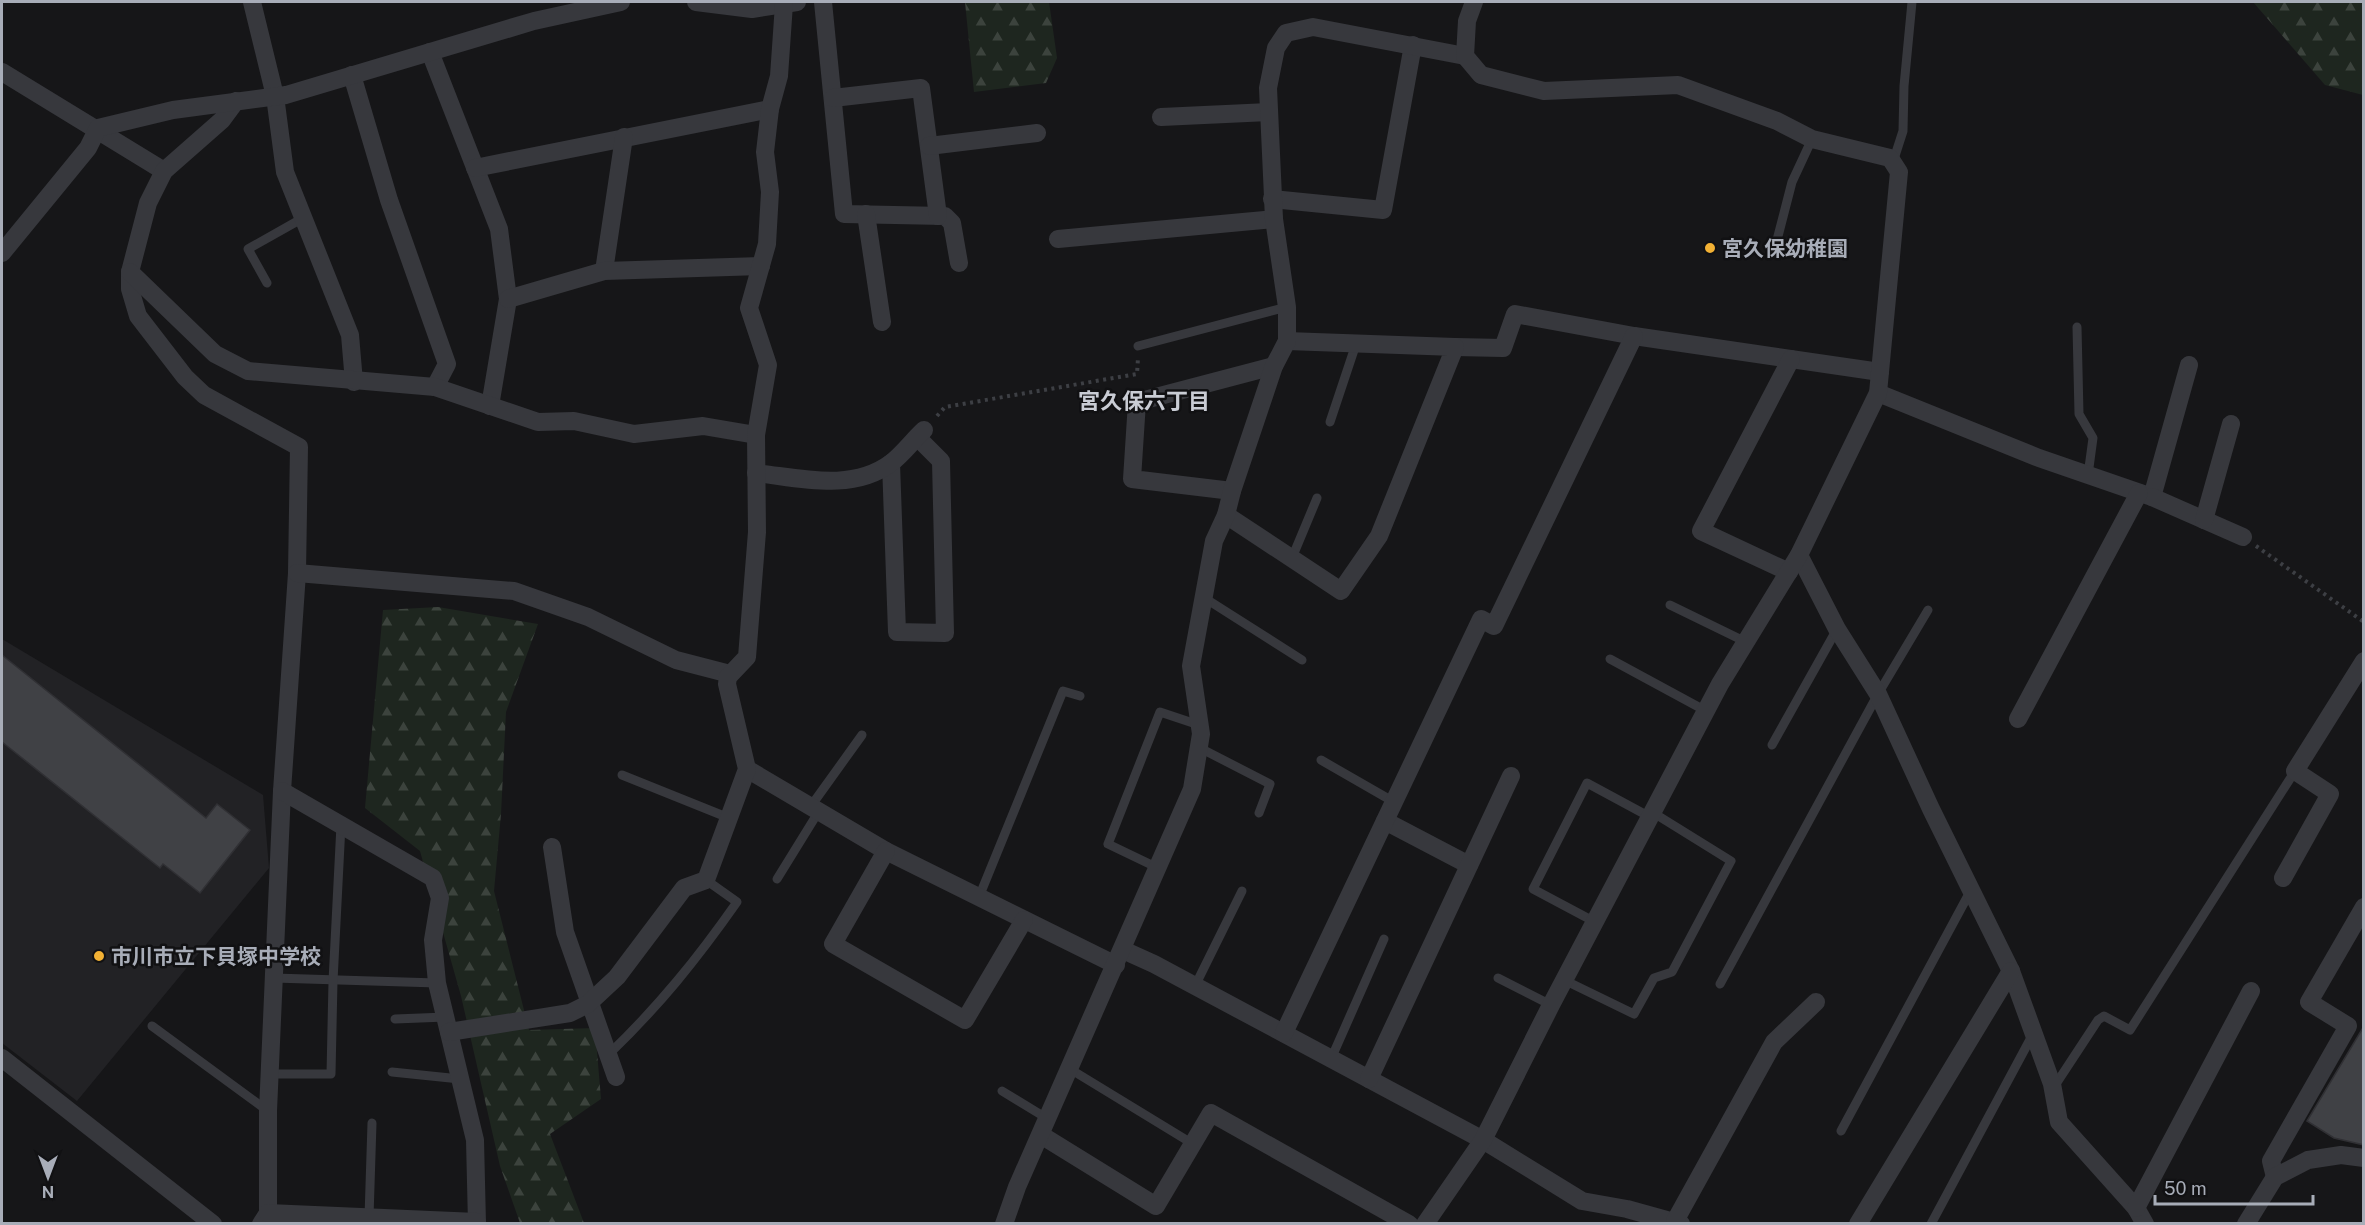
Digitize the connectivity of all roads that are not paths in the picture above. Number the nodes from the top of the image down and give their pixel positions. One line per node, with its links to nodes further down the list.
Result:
1 (252, 2): 13 (street)
2 (621, 2): 9 (street)
3 (696, 2): 7 (street)
4 (823, 2): 14 (street)
5 (1474, 2): 10 (street)
6 (1912, 2): 24 (lane)
7 (790, 3): 16 (street)
8 (1413, 45): 10 (street); 17 (street); 27 (street)
9 (430, 52): 12 (street); 25 (street)
10 (1466, 56): 22 (street)
11 (2, 72): 19 (street)
12 (352, 75): 13 (street); 54 (street)
13 (275, 96): 15 (street); 30 (street)
14 (833, 98): 23 (street); 28 (street)
15 (236, 101): 19 (street); 26 (street)
16 (770, 109): 21 (street); 36 (street)
17 (1269, 112): 18 (street); 27 (street)
18 (1161, 117)
19 (98, 129): 26 (street); 34 (street)
20 (1037, 133): 23 (street)
21 (624, 137): 25 (street); 37 (street)
22 (1812, 139): 24 (street); 33 (lane)
23 (929, 146): 29 (street)
24 (1893, 162): 52 (street)
25 (476, 168): 40 (street)
26 (164, 171): 38 (street)
27 (1272, 199): 31 (street)
28 (866, 214): 29 (street); 42 (street)
29 (938, 216): 35 (street)
30 (303, 218): 39 (lane); 53 (street)
31 (1274, 219): 32 (street); 41 (street)
32 (1058, 239)
33 (1776, 240)
34 (2, 253)
35 (959, 262)
36 (761, 266): 37 (street); 59 (street)
37 (604, 271): 40 (street)
38 (130, 272): 53 (street); 72 (street)
39 (267, 283)
40 (508, 299): 56 (street)
41 (1287, 307): 45 (street); 47 (lane)
42 (882, 322)
43 (2076, 327): 62 (lane)
44 (1634, 336): 48 (street); 49 (street); 96 (street)
45 (1287, 341): 46 (street); 51 (street)
46 (1356, 344): 48 (street); 57 (lane)
47 (1138, 346)
48 (1455, 347): 70 (street)
49 (1791, 359): 52 (street); 71 (street)
50 (2189, 364): 64 (street)
51 (1274, 366): 63 (street); 63 (street)
52 (1880, 372): 55 (street)
53 (354, 382): 54 (street)
54 (435, 387): 56 (street)
55 (1878, 393): 62 (street); 69 (street)
56 (490, 406): 59 (street)
57 (1330, 422)
58 (2231, 424): 67 (street)
59 (756, 435): 61 (street)
60 (891, 463): 60 (street); 61 (street)
61 (756, 473): 81 (street)
62 (2088, 475): 64 (street)
63 (1232, 490): 66 (street)
64 (2146, 495): 67 (street); 85 (street)
65 (1317, 498): 70 (lane)
66 (1226, 514): 70 (street); 73 (street)
67 (2204, 520): 68 (street)
68 (2243, 537)
69 (1800, 555): 71 (street); 76 (street)
70 (1292, 558)
71 (1789, 572): 77 (street)
72 (297, 573): 81 (street); 95 (street)
73 (1203, 597): 79 (lane); 86 (street)
74 (1670, 605): 77 (lane)
75 (1928, 610): 82 (lane)
76 (1837, 629): 82 (street); 88 (lane)
77 (1746, 642): 84 (street)
78 (1610, 659): 84 (lane)
79 (1302, 660)
80 (2364, 661): 92 (street)
81 (730, 674): 91 (street)
82 (1878, 694): 110 (street); 124 (lane)
83 (1080, 696): 112 (lane)
84 (1706, 711): 99 (street)
85 (2018, 719)
86 (1200, 725): 89 (street); 106 (lane)
87 (862, 735): 97 (lane)
88 (1772, 745)
89 (1198, 747): 98 (lane); 106 (street)
90 (1321, 760): 96 (lane)
91 (747, 769): 97 (street); 100 (street)
92 (2295, 771): 107 (street); 144 (lane)
93 (622, 775): 100 (lane)
94 (1511, 776): 105 (street)
95 (282, 791): 102 (street); 119 (street)
96 (1394, 802): 101 (street)
97 (815, 809): 104 (street); 108 (lane)
98 (1259, 813)
99 (1651, 814): 115 (street); 115 (lane); 121 (lane)
100 (729, 818): 109 (street)
101 (1384, 821): 105 (street); 133 (street)
102 (341, 825): 122 (lane); 123 (street)
103 (552, 847): 127 (street)
104 (886, 851): 112 (street); 114 (street)
105 (1469, 865): 143 (street)
106 (1158, 868): 117 (street)
107 (2283, 878)
108 (777, 879)
109 (706, 880): 127 (street); 135 (lane)
110 (1971, 890): 118 (street); 149 (lane)
111 (1242, 891): 125 (lane)
112 (979, 897): 114 (street)
113 (2364, 907): 153 (street)
114 (1024, 920): 117 (street)
115 (1595, 922): 121 (street)
116 (1384, 939): 137 (lane)
117 (1119, 958): 125 (street); 138 (street)
118 (2011, 971): 134 (street); 163 (street)
119 (274, 978): 122 (lane); 140 (street)
120 (1498, 978): 129 (lane)
121 (1564, 980): 129 (street)
122 (333, 981): 123 (lane); 140 (lane)
123 (437, 984): 131 (street)
124 (1720, 984)
125 (1195, 986): 133 (street)
126 (2251, 992): 154 (street)
127 (591, 1001): 131 (street); 135 (street)
128 (1816, 1002): 157 (street)
129 (1551, 1005): 150 (street)
130 (395, 1019): 131 (lane)
131 (447, 1025): 142 (street)
132 (153, 1026): 146 (lane)
133 (1284, 1033): 137 (street)
134 (2033, 1034): 144 (street); 164 (lane)
135 (608, 1055): 141 (street)
136 (2, 1058): 159 (street)
137 (1331, 1059): 143 (street)
138 (1070, 1069): 148 (street); 151 (lane)
139 (392, 1072): 142 (lane)
140 (271, 1074): 146 (street)
141 (616, 1077)
142 (460, 1078): 158 (street)
143 (1369, 1079): 150 (street)
144 (2052, 1090): 154 (street)
145 (1002, 1091): 148 (lane)
146 (268, 1111): 156 (street)
147 (372, 1123): 155 (lane)
148 (1045, 1127): 151 (street); 160 (street)
149 (1841, 1131)
150 (1483, 1140): 157 (street); 162 (street)
151 (1193, 1144): 161 (street)
152 (2364, 1158): 153 (street)
153 (2276, 1177): 165 (street)
154 (2140, 1216)
155 (369, 1217): 156 (street); 158 (street)
156 (264, 1218)
157 (1678, 1222)
158 (477, 1223)
159 (213, 1224)
160 (1004, 1224)
161 (1409, 1224)
162 (1425, 1224)
163 (1858, 1224)
164 (1931, 1224)
165 (2246, 1224)

